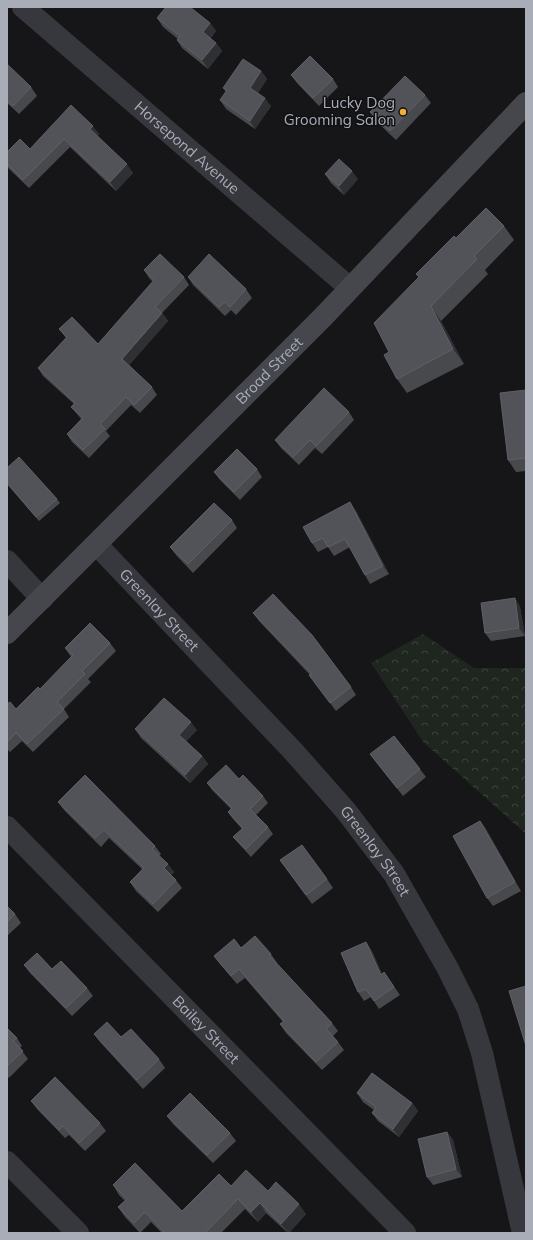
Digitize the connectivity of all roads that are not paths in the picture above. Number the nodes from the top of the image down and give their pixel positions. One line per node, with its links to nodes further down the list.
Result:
1 (23, 7): 3 (street, Horsepond Avenue)
2 (526, 103): 3 (main road, Broad Street)
3 (350, 288): 4 (main road, Broad Street)
4 (97, 545): 6 (main road, Broad Street); 12 (street, Greenlay Street)
5 (7, 561): 6 (street)
6 (42, 599): 7 (main road, Broad Street)
7 (7, 633)
8 (7, 827): 11 (street, Bailey Street)
9 (7, 1162): 10 (street)
10 (78, 1233)
11 (405, 1233)
12 (523, 1233)

